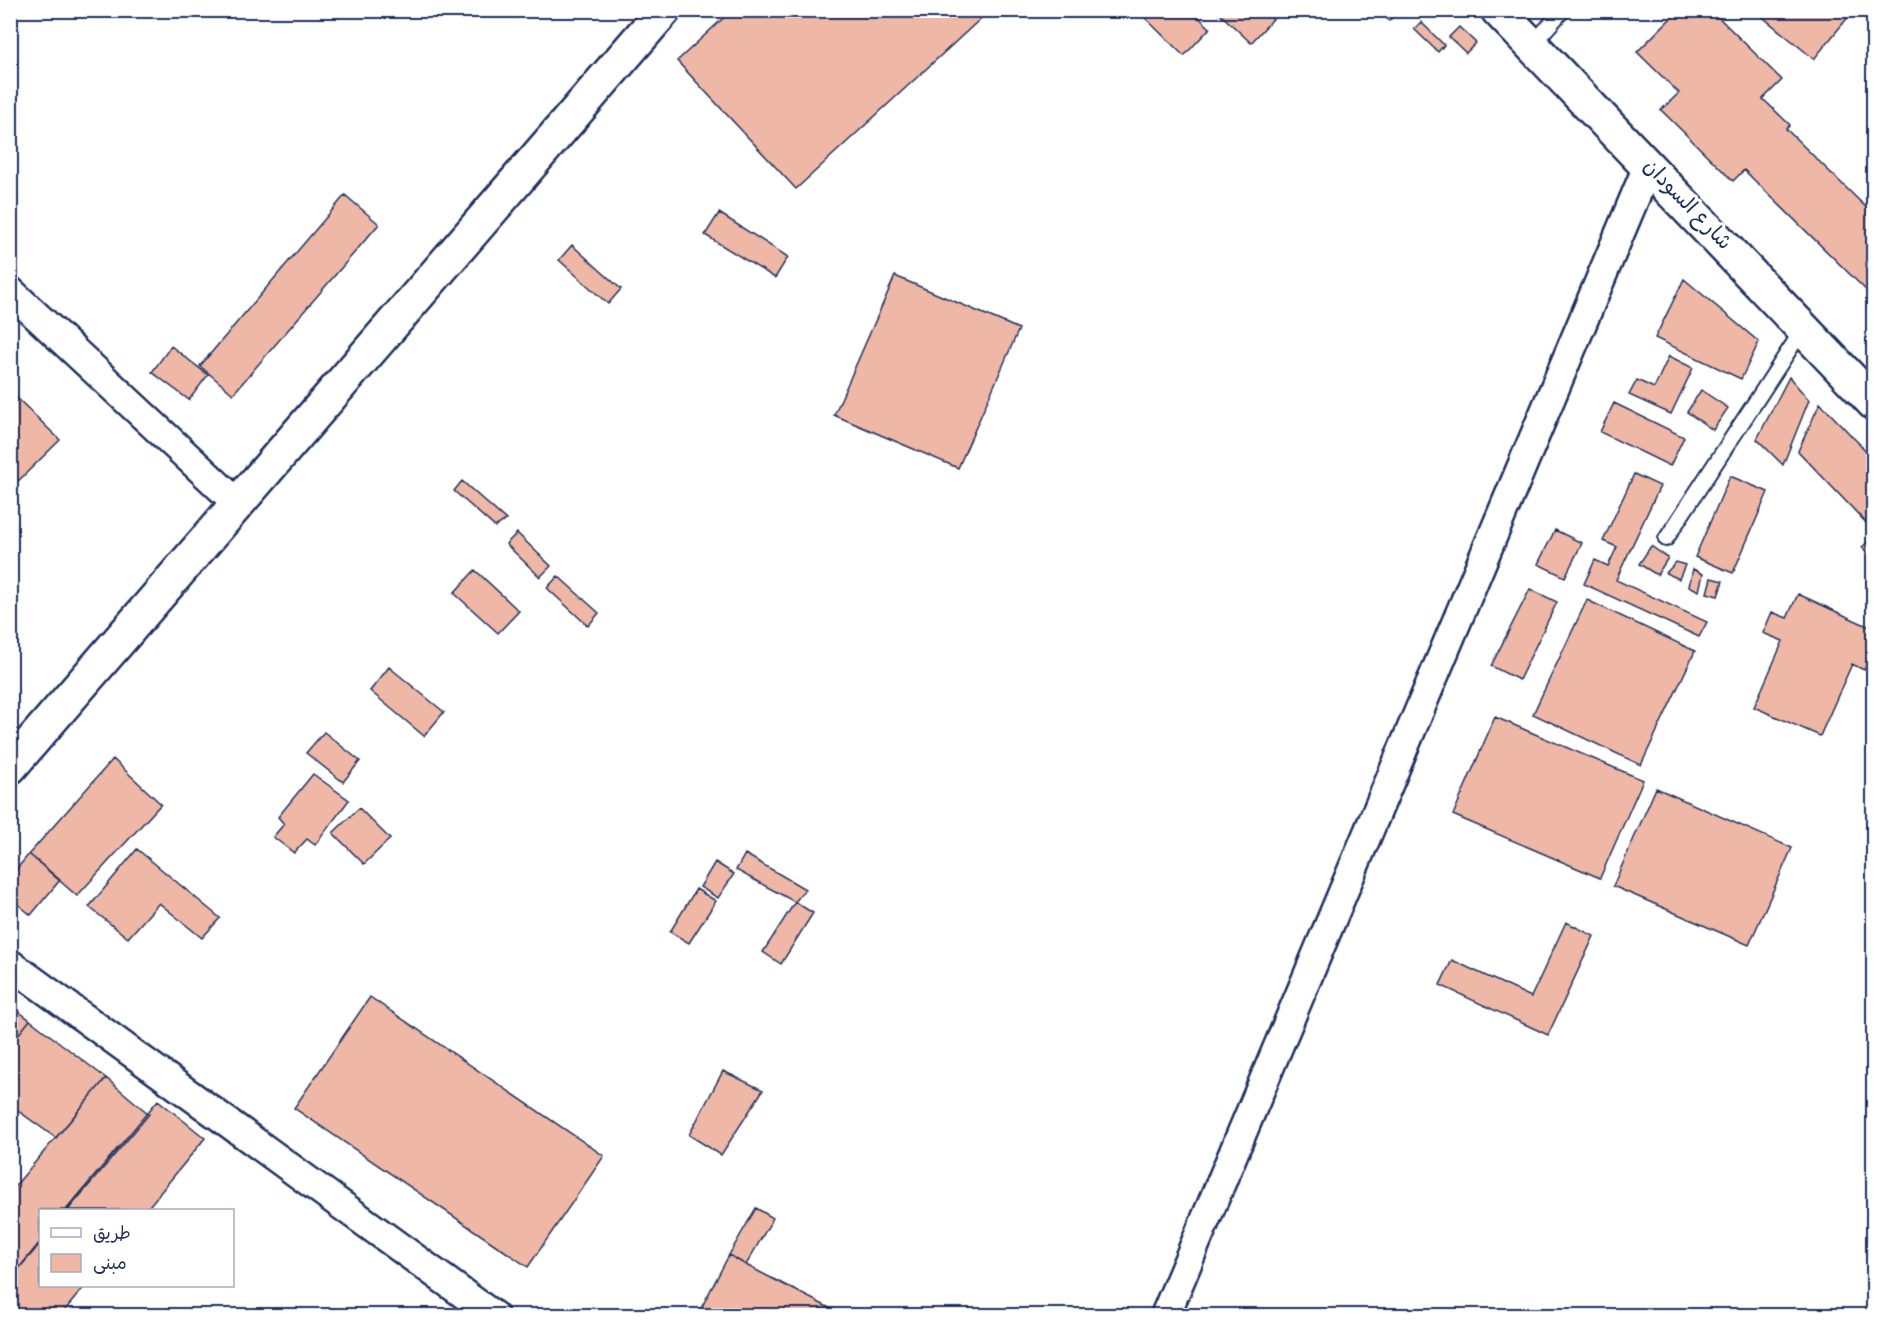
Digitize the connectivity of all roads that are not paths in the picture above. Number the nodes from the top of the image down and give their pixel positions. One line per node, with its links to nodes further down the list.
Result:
1 (664, 10): 9 (main road)
2 (1498, 10): 4 (main road, شارع السودان)
3 (1563, 10): 4 (lane)
4 (1532, 45): 5 (main road, شارع السودان)
5 (1648, 166): 7 (main road, شارع السودان); 14 (street)
6 (10, 291): 9 (street)
7 (1803, 329): 8 (main road, شارع السودان); 10 (lane)
8 (1874, 403)
9 (238, 504): 11 (main road)
10 (1666, 539)
11 (10, 767)
12 (10, 964): 13 (street)
13 (494, 1316)
14 (1165, 1316)

